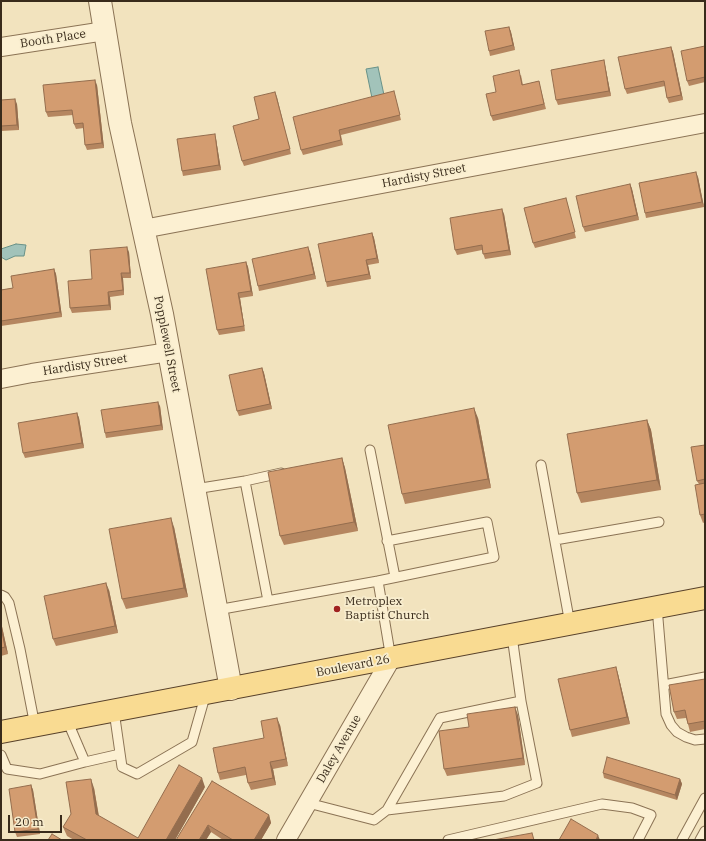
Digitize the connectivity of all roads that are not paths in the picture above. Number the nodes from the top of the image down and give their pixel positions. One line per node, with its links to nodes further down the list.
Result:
1 (100, 1): 2 (street, Popplewell Street)
2 (105, 31): 3 (street, Booth Place); 5 (street, Popplewell Street)
3 (1, 47)
4 (705, 124): 5 (street, Hardisty Street)
5 (144, 229): 6 (street, Popplewell Street)
6 (169, 352): 7 (street, Hardisty Street); 12 (street, Popplewell Street)
7 (1, 379)
8 (370, 450): 15 (lane)
9 (541, 465): 14 (lane)
10 (289, 472): 11 (lane)
11 (246, 481): 12 (lane); 20 (lane)
12 (194, 489): 22 (street, Popplewell Street)
13 (659, 522): 14 (lane)
14 (555, 540): 23 (lane)
15 (387, 541): 16 (lane); 16 (lane)
16 (395, 577): 17 (lane)
17 (378, 581): 20 (lane); 25 (lane)
18 (1, 595): 33 (lane)
19 (705, 598): 21 (main road, Boulevard 26)
20 (268, 601): 22 (lane)
21 (657, 608): 23 (main road, Boulevard 26); 27 (lane)
22 (216, 610): 28 (street, Popplewell Street)
23 (570, 624): 24 (main road, Boulevard 26)
24 (512, 636): 25 (main road, Boulevard 26); 30 (lane)
25 (391, 659): 28 (main road, Boulevard 26); 40 (street, Daley Avenue)
26 (705, 677): 27 (lane)
27 (664, 685): 35 (lane)
28 (231, 688): 29 (main road, Boulevard 26)
29 (206, 693): 31 (main road, Boulevard 26); 36 (lane)
30 (521, 701): 41 (lane); 41 (lane)
31 (114, 711): 32 (main road, Boulevard 26); 36 (lane)
32 (67, 720): 33 (main road, Boulevard 26); 38 (lane)
33 (35, 726): 34 (main road, Boulevard 26)
34 (1, 732)
35 (705, 739)
36 (120, 754): 38 (lane)
37 (1, 755): 38 (lane)
38 (85, 762)
39 (705, 798): 46 (lane)
40 (308, 803): 41 (lane); 43 (street, Daley Avenue)
41 (388, 810)
42 (705, 831): 47 (lane)
43 (286, 840)
44 (448, 840): 45 (lane)
45 (638, 840)
46 (682, 840)
47 (700, 840)

